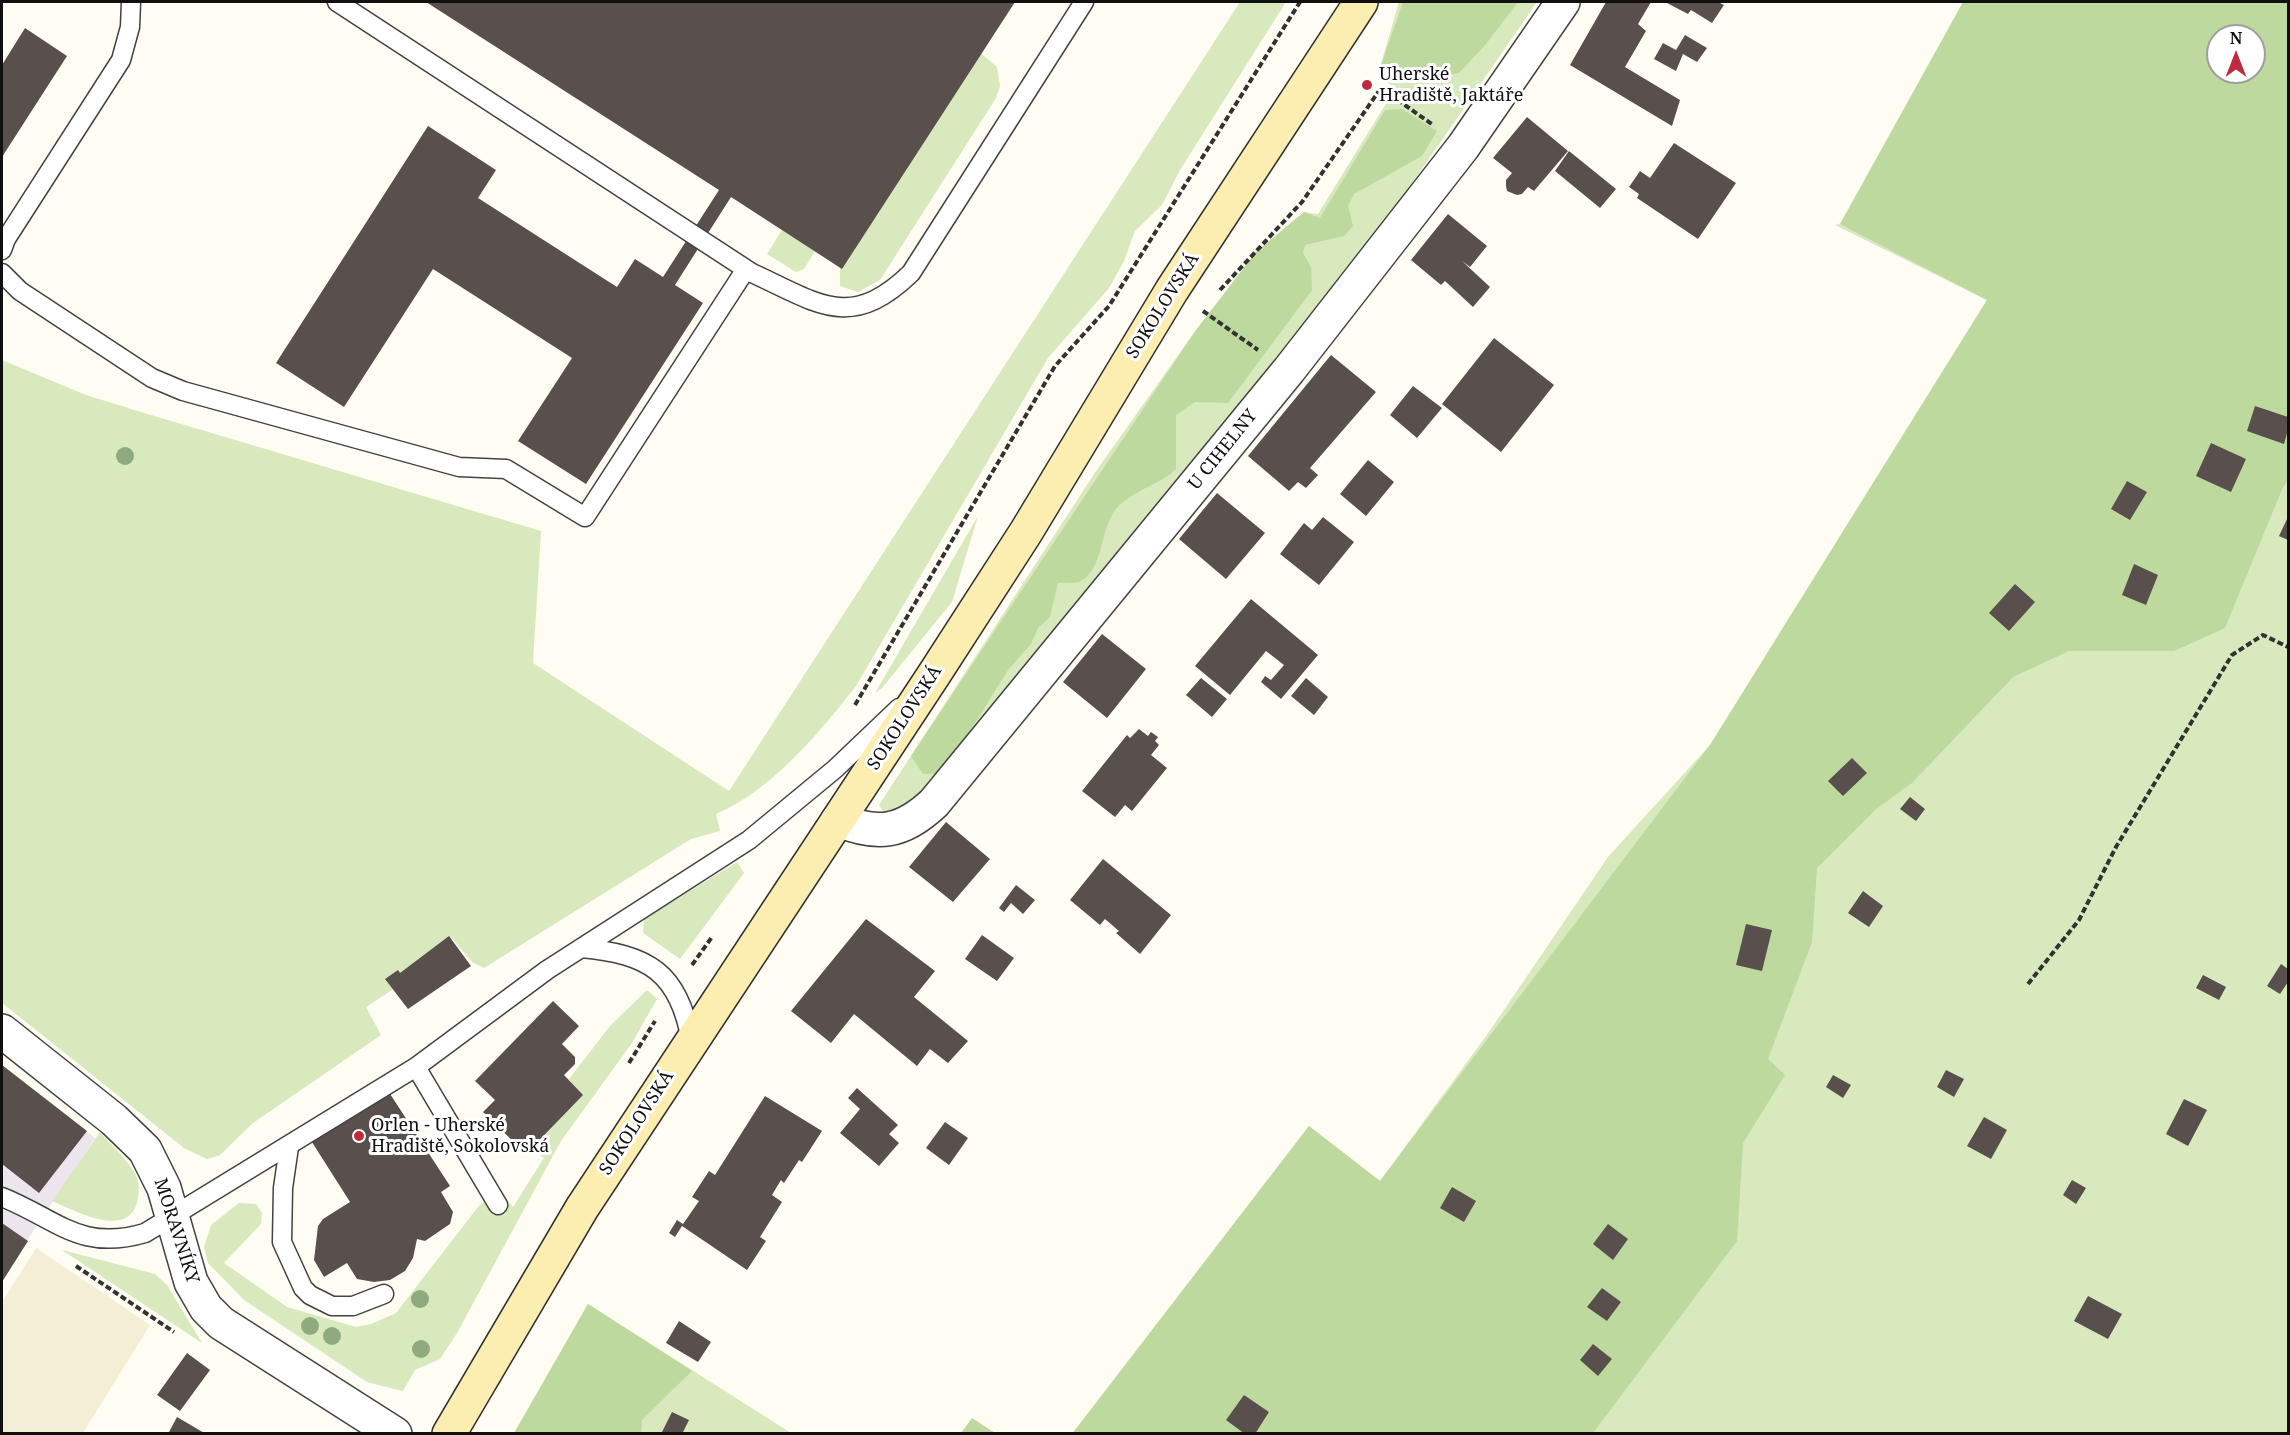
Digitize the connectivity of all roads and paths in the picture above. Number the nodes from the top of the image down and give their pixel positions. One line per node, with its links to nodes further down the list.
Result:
1 (131, 2): 7 (lane)
2 (338, 2): 9 (lane)
3 (1084, 2): 9 (lane)
4 (1361, 2): 11 (main road, SOKOLOVSKÁ)
5 (1563, 2): 6 (street, U CIHELNY)
6 (1463, 147): 12 (path); 14 (street, U CIHELNY)
7 (2, 250)
8 (1136, 265): 11 (path)
9 (746, 269): 10 (lane)
10 (2, 273)
11 (1172, 290): 16 (main road, SOKOLOVSKÁ)
12 (1217, 293)
13 (1209, 302): 14 (path)
14 (1289, 370): 17 (street, U CIHELNY)
15 (2289, 647): 19 (path)
16 (933, 676): 17 (main road, SOKOLOVSKÁ); 18 (lane)
17 (838, 820): 21 (main road, SOKOLOVSKÁ)
18 (581, 948): 21 (lane); 22 (lane)
19 (2028, 984)
20 (2, 1031): 26 (street, MORAVNÍKY)
21 (691, 1041): 31 (main road, SOKOLOVSKÁ)
22 (416, 1067): 23 (lane); 25 (lane)
23 (289, 1147): 26 (lane); 28 (lane)
24 (2, 1197): 26 (lane)
25 (498, 1205)
26 (171, 1216): 30 (street, MORAVNÍKY)
27 (68, 1260): 29 (path)
28 (384, 1294)
29 (176, 1334)
30 (395, 1434)
31 (449, 1434)

